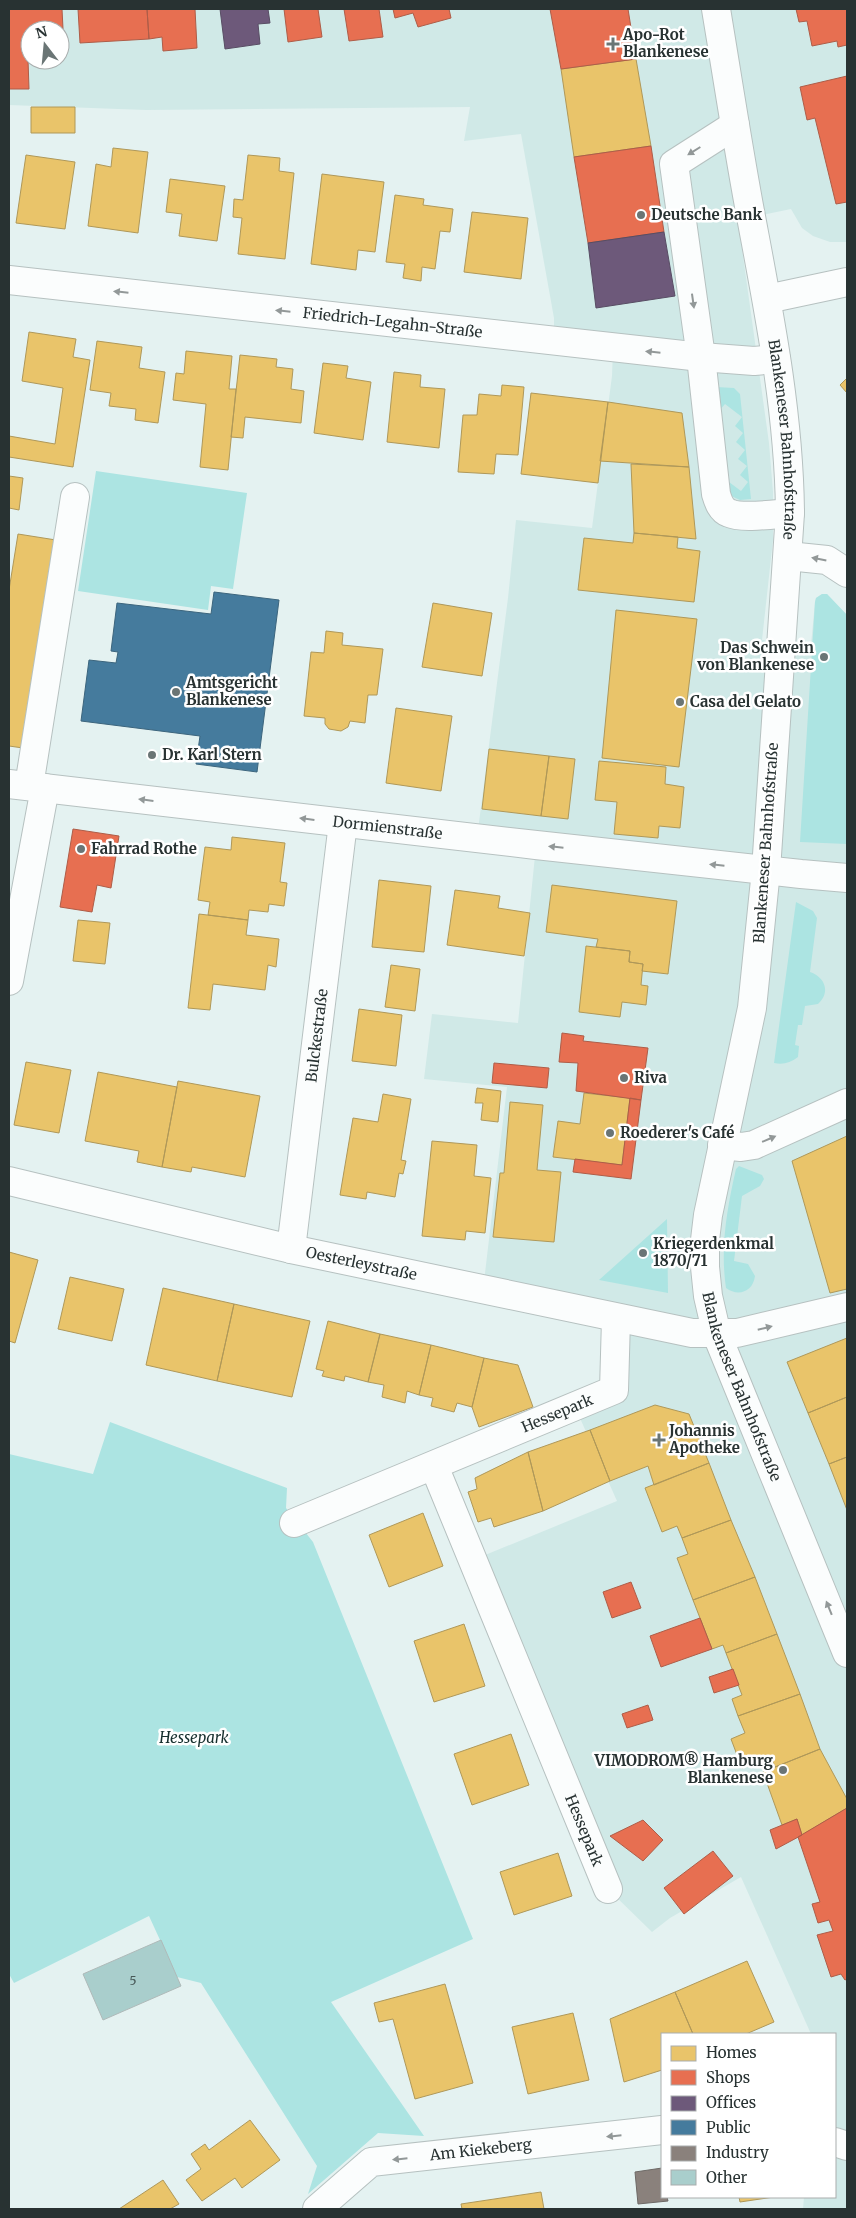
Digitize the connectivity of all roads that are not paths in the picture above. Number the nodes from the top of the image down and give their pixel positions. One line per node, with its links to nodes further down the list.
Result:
1 (716, 9): 2 (street, Blankeneser Bahnhofstraße)
2 (735, 125): 5 (street, Blankeneser Bahnhofstraße); 6 (street, one-way to 6)
3 (9, 280): 6 (street, Friedrich-Legahn-Straße, one-way to 3)
4 (847, 282): 5 (street)
5 (767, 299): 7 (street, Blankeneser Bahnhofstraße)
6 (701, 357): 7 (street, Friedrich-Legahn-Straße); 9 (street)
7 (776, 359): 9 (street, Blankeneser Bahnhofstraße)
8 (75, 497): 12 (street)
9 (790, 513): 10 (street, Blankeneser Bahnhofstraße)
10 (788, 556): 11 (street, one-way to 10); 14 (street, Blankeneser Bahnhofstraße)
11 (847, 573)
12 (28, 786): 13 (street, Dormienstraße, one-way to 12); 16 (street)
13 (344, 823): 14 (street, Dormienstraße, one-way to 13); 20 (street, Bulckestraße)
14 (766, 870): 15 (street, Dormienstraße); 18 (street, Blankeneser Bahnhofstraße)
15 (847, 878)
16 (9, 981)
17 (847, 1104): 18 (street, one-way to 17)
18 (722, 1145): 23 (street, Blankeneser Bahnhofstraße)
19 (9, 1181): 20 (street, Oesterleystraße)
20 (291, 1249): 22 (street, Oesterleystraße)
21 (847, 1308): 23 (street, Oesterleystraße, one-way to 21)
22 (616, 1319): 23 (street, Oesterleystraße); 24 (street, Hessepark)
23 (717, 1335): 26 (street, Blankeneser Bahnhofstraße, one-way to 23)
24 (434, 1466): 25 (street, Hessepark); 27 (street, Hessepark)
25 (294, 1523)
26 (847, 1653)
27 (608, 1889)
28 (661, 2130): 29 (street, Am Kiekeberg, one-way to 29)
29 (317, 2209)

